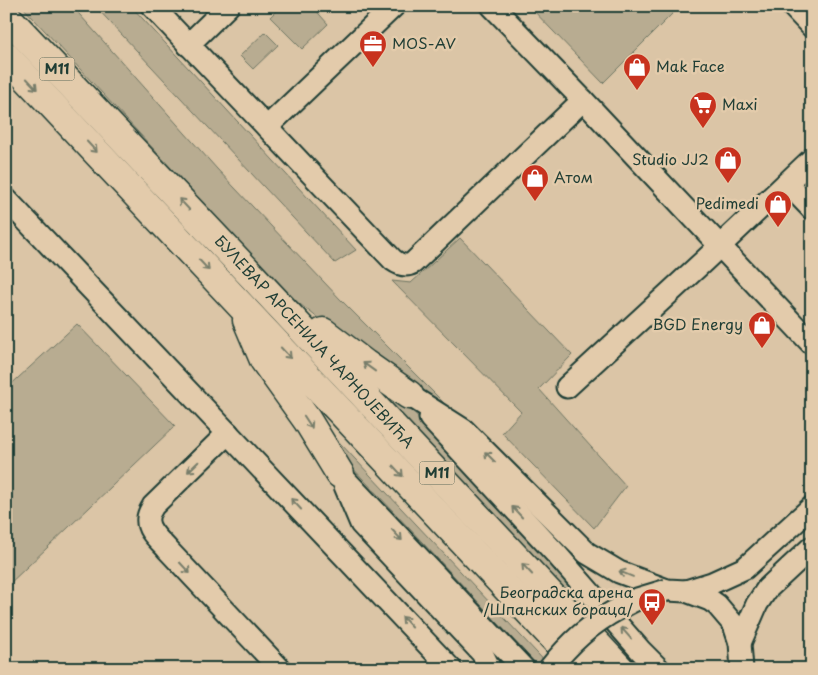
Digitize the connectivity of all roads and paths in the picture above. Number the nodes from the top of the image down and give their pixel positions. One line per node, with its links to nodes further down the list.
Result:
1 (152, 6): 8 (street)
2 (228, 6): 8 (street)
3 (394, 6): 11 (street)
4 (492, 6): 10 (street)
5 (792, 6): 7 (street)
6 (6, 16): 17 (highway, БУЛЕВАР АРСЕНИЈА ЧАРНОЈЕВИЋА / M11, one-way to 6)
7 (812, 28)
8 (188, 45): 11 (street)
9 (6, 56): 18 (highway, БУЛЕВАР АРСЕНИЈА ЧАРНОЈЕВИЋА / M11, one-way to 18)
10 (583, 100): 11 (street); 16 (street)
11 (267, 127)
12 (812, 159): 13 (street)
13 (787, 183): 15 (street); 16 (street)
14 (6, 199): 22 (street)
15 (812, 209)
16 (719, 246): 19 (street); 20 (street)
17 (254, 278): 21 (highway, one-way to 17); 34 (highway, БУЛЕВАР АРСЕНИЈА ЧАРНОЈЕВИЋА / M11, one-way to 17)
18 (241, 304): 23 (highway, one-way to 23); 33 (highway, БУЛЕВАР АРСЕНИЈА ЧАРНОЈЕВИЋА / M11, one-way to 33)
19 (812, 344)
20 (567, 387)
21 (409, 395): 26 (street, one-way to 21); 35 (street, one-way to 21)
22 (228, 433): 29 (street, one-way to 29); 30 (street, one-way to 22)
23 (340, 474): 28 (street); 31 (street, one-way to 31)
24 (812, 506): 26 (street)
25 (812, 547): 27 (street)
26 (677, 590): 27 (street); 32 (street, bridge)
27 (740, 644): 36 (street)
28 (486, 661)
29 (280, 669)
30 (451, 669)
31 (524, 669)
32 (549, 669)
33 (582, 669)
34 (620, 669)
35 (659, 669)
36 (742, 669)

